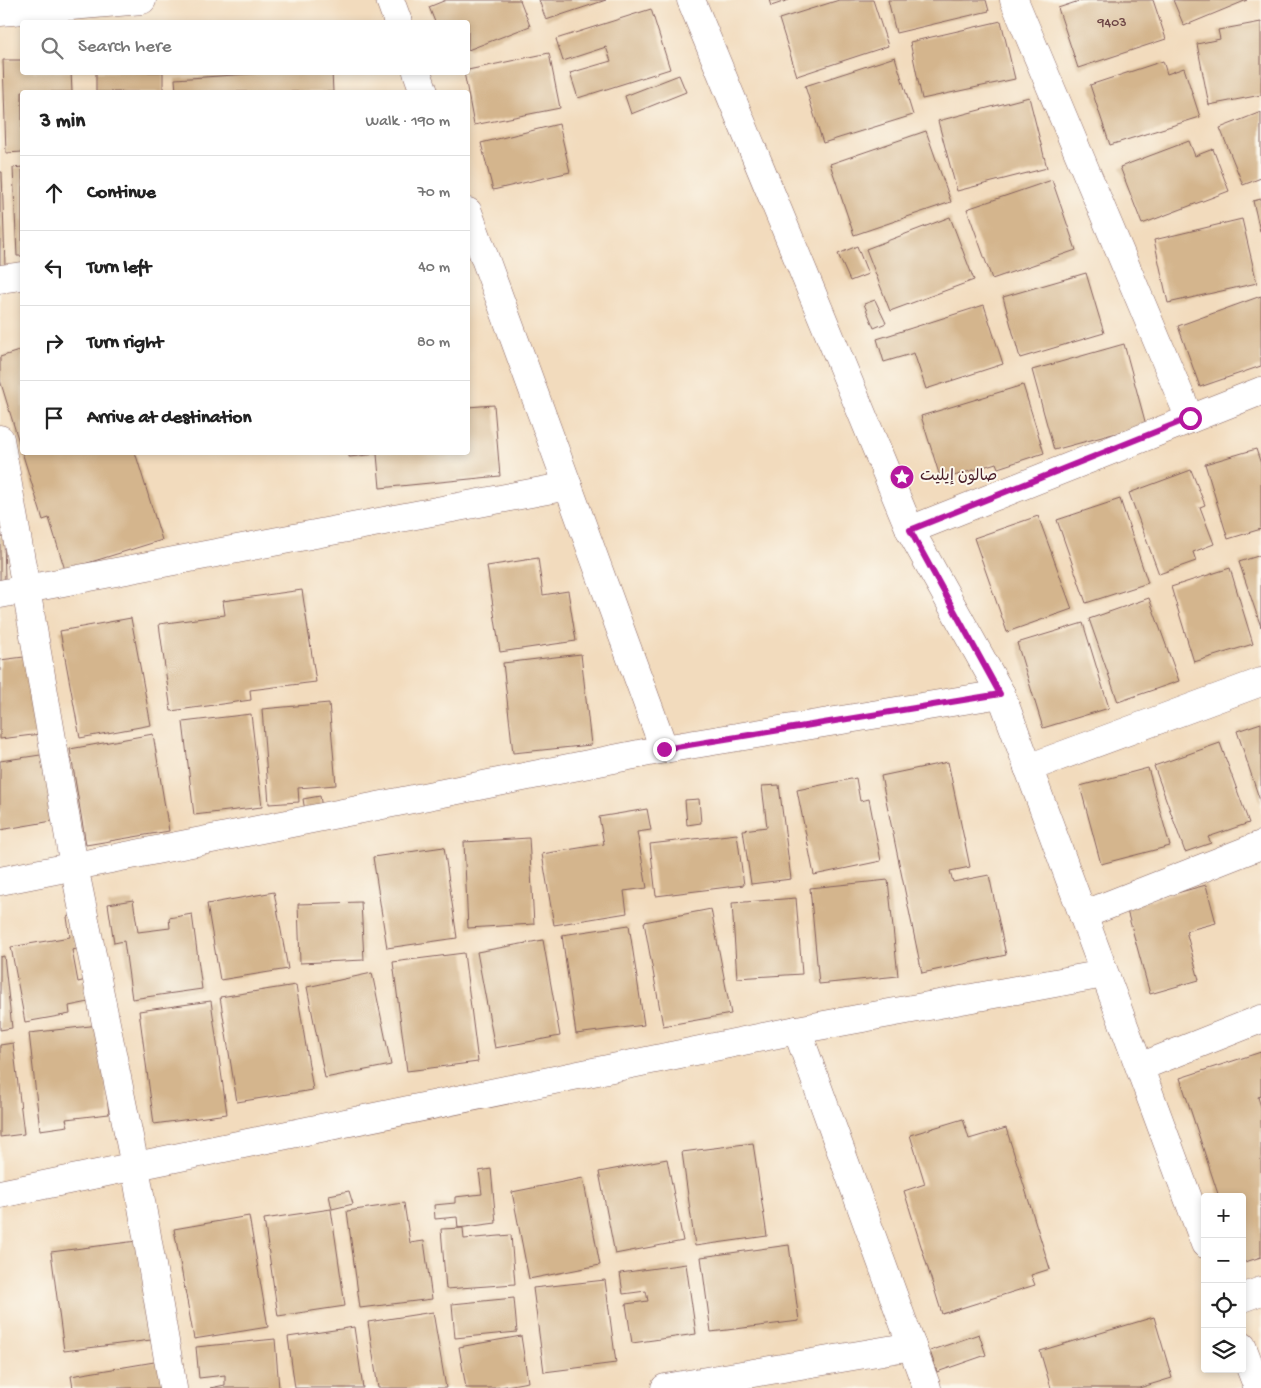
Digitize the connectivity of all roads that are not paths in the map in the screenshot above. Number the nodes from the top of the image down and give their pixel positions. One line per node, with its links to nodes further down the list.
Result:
1 (142, 0): 5 (street)
2 (390, 0): 6 (street)
3 (690, 0): 16 (street)
4 (1014, 0): 13 (street)
5 (0, 12)
6 (397, 20)
7 (417, 75): 8 (street)
8 (423, 90)
9 (470, 222): 15 (street)
10 (20, 276): 11 (street)
11 (0, 279)
12 (1261, 392): 13 (street)
13 (1190, 418): 16 (street)
14 (0, 439): 17 (street)
15 (568, 486): 17 (street); 20 (street)
16 (910, 530): 19 (street)
17 (13, 592): 23 (street)
18 (1261, 682): 21 (street)
19 (1000, 694): 20 (street); 21 (street)
20 (664, 749): 23 (street)
21 (1028, 768): 25 (street)
22 (1261, 845): 25 (street)
23 (74, 866): 24 (street); 30 (street)
24 (0, 881)
25 (1083, 915): 26 (street)
26 (1104, 974): 28 (street); 29 (street)
27 (1261, 1019): 29 (street)
28 (797, 1030): 30 (street); 35 (street)
29 (1140, 1066): 32 (street)
30 (135, 1166): 31 (street); 37 (street)
31 (0, 1194)
32 (1203, 1238)
33 (1261, 1291): 34 (street)
34 (1246, 1297)
35 (912, 1346): 38 (street); 39 (street)
36 (1246, 1356): 40 (street)
37 (173, 1388)
38 (665, 1388)
39 (927, 1388)
40 (1258, 1388)

